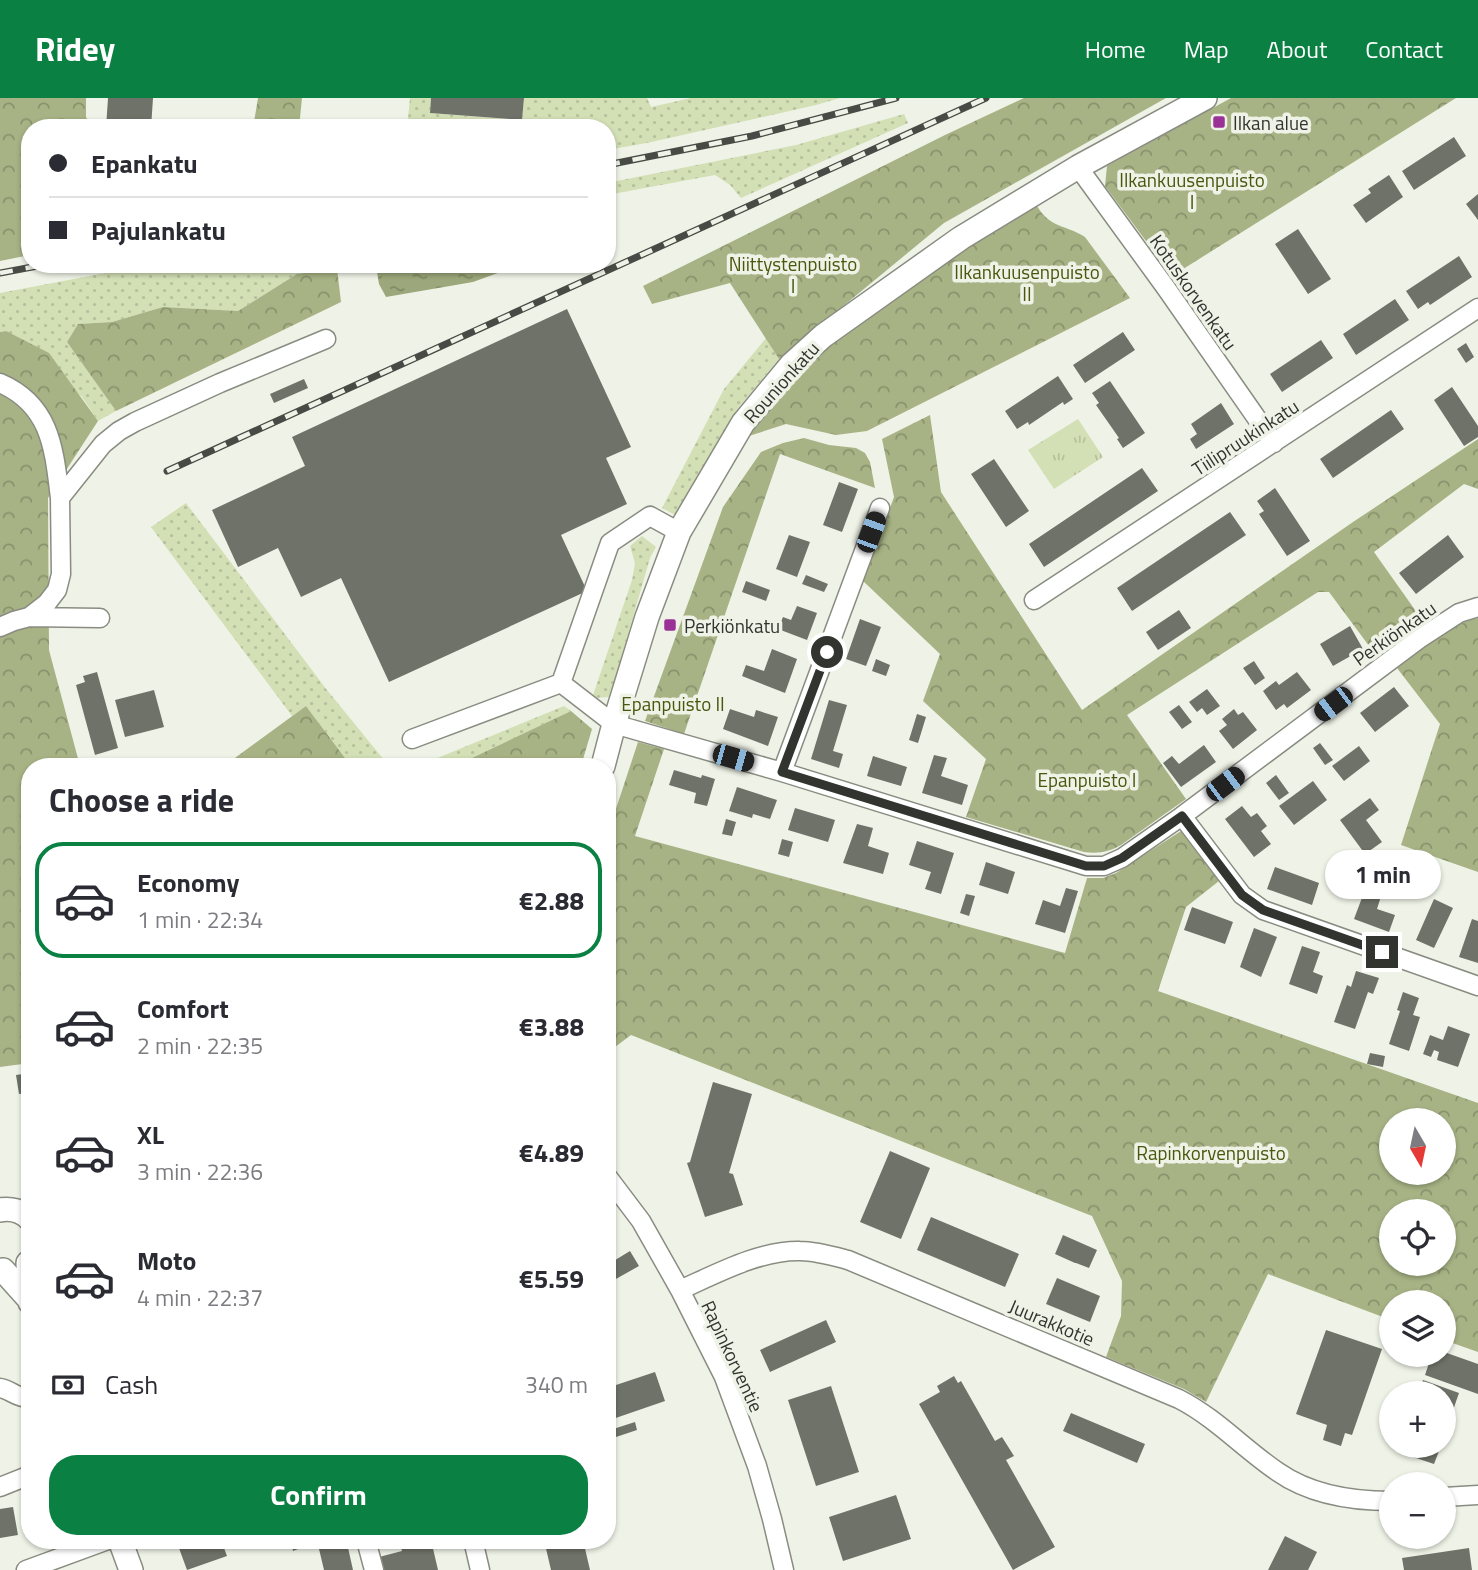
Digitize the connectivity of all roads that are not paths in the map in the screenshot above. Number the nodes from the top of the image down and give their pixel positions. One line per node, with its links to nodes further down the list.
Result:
1 (1205, 98): 2 (main road, Rounionkatu)
2 (1078, 167): 6 (street, Kotuskorvenkatu); 9 (main road, Rounionkatu)
3 (1478, 308): 6 (street, Tiilipruukinkatu)
4 (326, 339): 7 (street)
5 (0, 383): 7 (street)
6 (1274, 443): 10 (street, Tiilipruukinkatu)
7 (60, 498): 12 (street)
8 (880, 508): 19 (street)
9 (679, 532): 15 (street); 16 (main road, Rounionkatu)
10 (1034, 600)
11 (1478, 607): 20 (street, Perkiönkatu)
12 (29, 617): 13 (street); 14 (street)
13 (100, 618)
14 (0, 628)
15 (561, 683): 16 (street); 17 (street)
16 (614, 724): 18 (main road, Rounionkatu); 19 (street, Perkiönkatu)
17 (412, 739)
18 (605, 758)
19 (782, 772): 20 (street, Perkiönkatu)
20 (1182, 816): 21 (street)
21 (1478, 986)
22 (616, 1188): 27 (street, Rapinkorventie)
23 (1, 1208): 24 (main road)
24 (21, 1212)
25 (21, 1267): 26 (main road)
26 (2, 1270): 28 (main road)
27 (680, 1290): 35 (street, Juurakkotie); 44 (street, Rapinkorventie)
28 (21, 1291)
29 (0, 1388): 30 (street)
30 (21, 1397)
31 (21, 1478): 32 (street)
32 (0, 1486)
33 (1478, 1495): 34 (street)
34 (1456, 1496)
35 (1379, 1501)
36 (83, 1549): 40 (street)
37 (123, 1549): 41 (main road)
38 (368, 1549): 42 (street)
39 (475, 1549): 43 (street)
40 (26, 1570)
41 (131, 1570)
42 (374, 1570)
43 (480, 1570)
44 (783, 1570)

